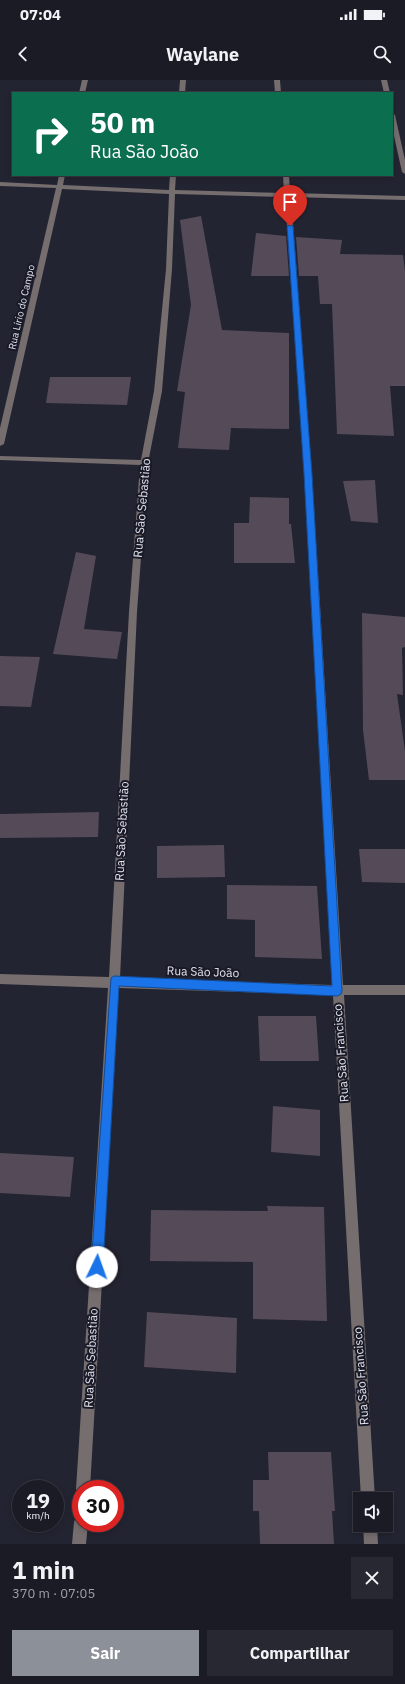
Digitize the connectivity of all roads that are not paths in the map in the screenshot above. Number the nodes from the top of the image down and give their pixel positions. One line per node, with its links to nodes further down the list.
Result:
1 (85, 80): 5 (street)
2 (183, 80): 6 (street)
3 (277, 80): 7 (street)
4 (384, 80): 8 (street)
5 (82, 92)
6 (182, 92)
7 (278, 92)
8 (387, 92)
9 (393, 119): 10 (street)
10 (405, 172)
11 (62, 176): 15 (street, Rua Lírio do Campo)
12 (173, 176): 16 (street, Rua São Sebastião)
13 (286, 176): 17 (street, Rua São Francisco)
14 (0, 184): 15 (street)
15 (59, 186): 16 (street); 19 (street, Rua Lírio do Campo)
16 (172, 192): 17 (street); 21 (street, Rua São Sebastião)
17 (288, 196): 18 (street); 25 (street, Rua São Francisco)
18 (405, 198)
19 (0, 444)
20 (0, 458): 21 (street)
21 (144, 463): 23 (street, Rua São Sebastião)
22 (0, 979): 23 (street, Rua São João)
23 (114, 981): 25 (street, Rua São João); 26 (street, Rua São Sebastião)
24 (405, 990): 25 (street, Rua São João)
25 (337, 991): 27 (street, Rua São Francisco)
26 (84, 1480)
27 (368, 1492)
28 (80, 1532): 30 (street)
29 (370, 1532): 31 (street)
30 (79, 1544)
31 (371, 1544)

